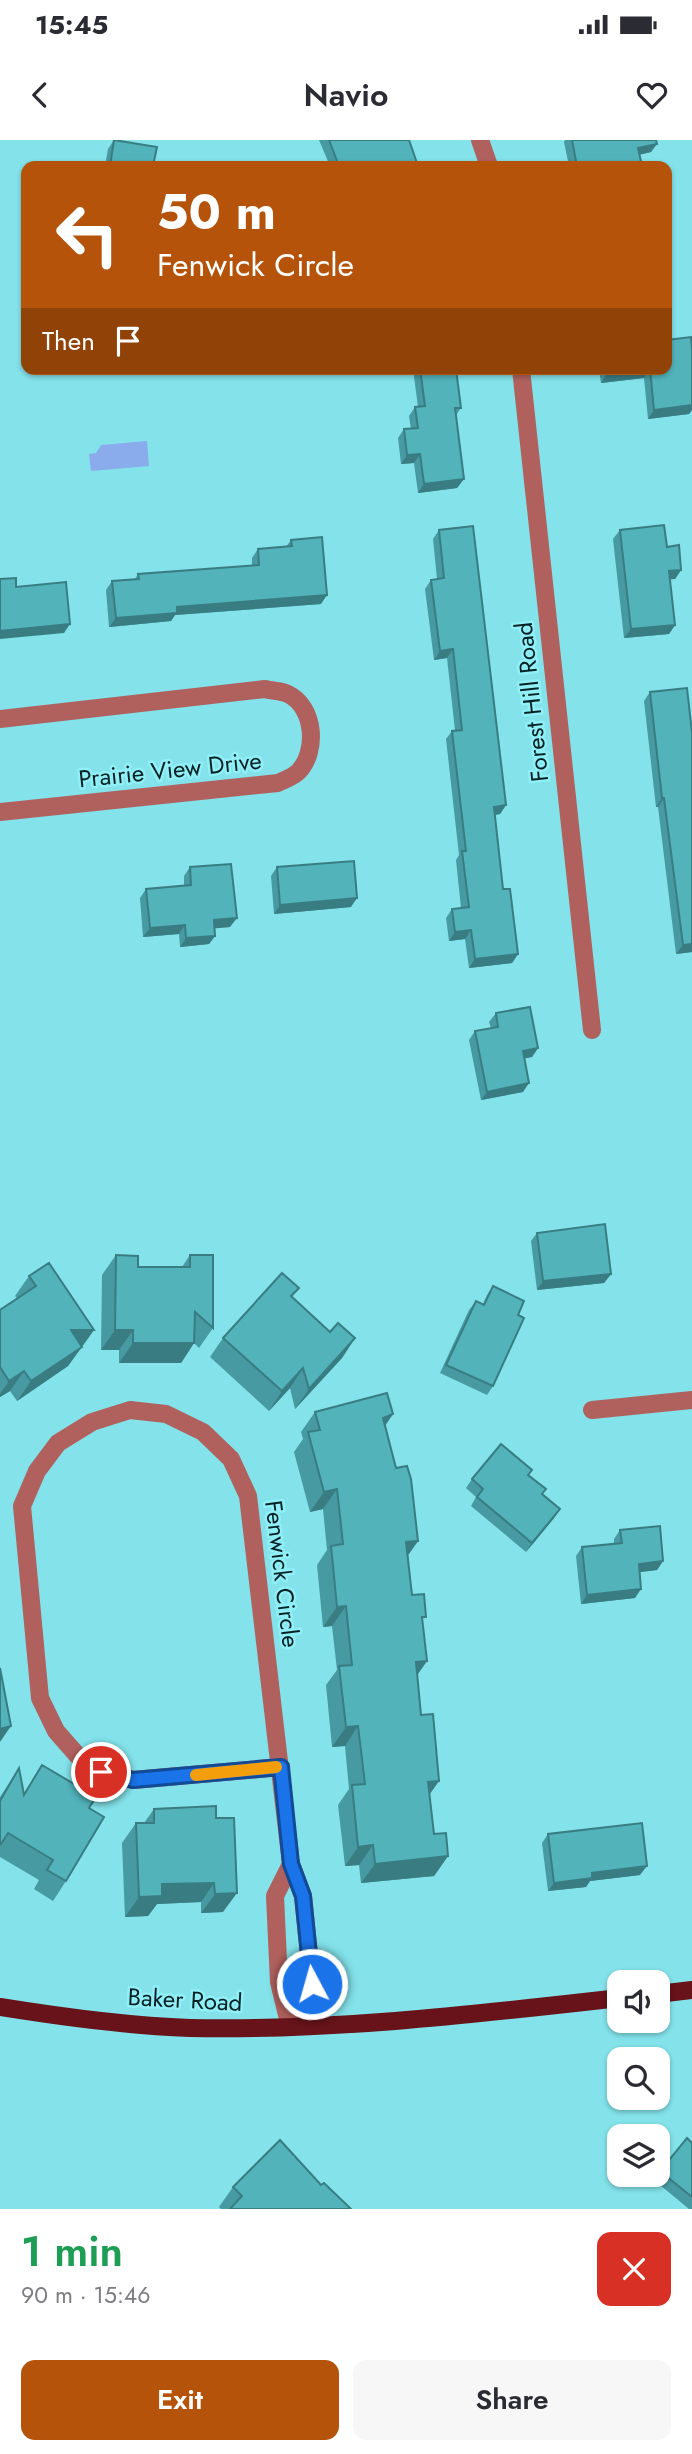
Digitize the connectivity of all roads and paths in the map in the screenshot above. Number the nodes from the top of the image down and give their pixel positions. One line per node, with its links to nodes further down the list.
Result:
1 (480, 140): 2 (street)
2 (487, 161)
3 (522, 375): 6 (street, Forest Hill Road)
4 (0, 719): 5 (street, Prairie View Drive)
5 (0, 812)
6 (592, 1030)
7 (692, 1400): 8 (street)
8 (592, 1410)
9 (281, 1767): 9 (street, Fenwick Circle); 10 (street, Fenwick Circle)
10 (291, 1864): 15 (street); 15 (street, Fenwick Circle)
11 (692, 1990): 12 (main road)
12 (670, 1993)
13 (607, 1999): 15 (main road, Baker Road)
14 (0, 2007): 15 (main road, Baker Road)
15 (290, 2027)

